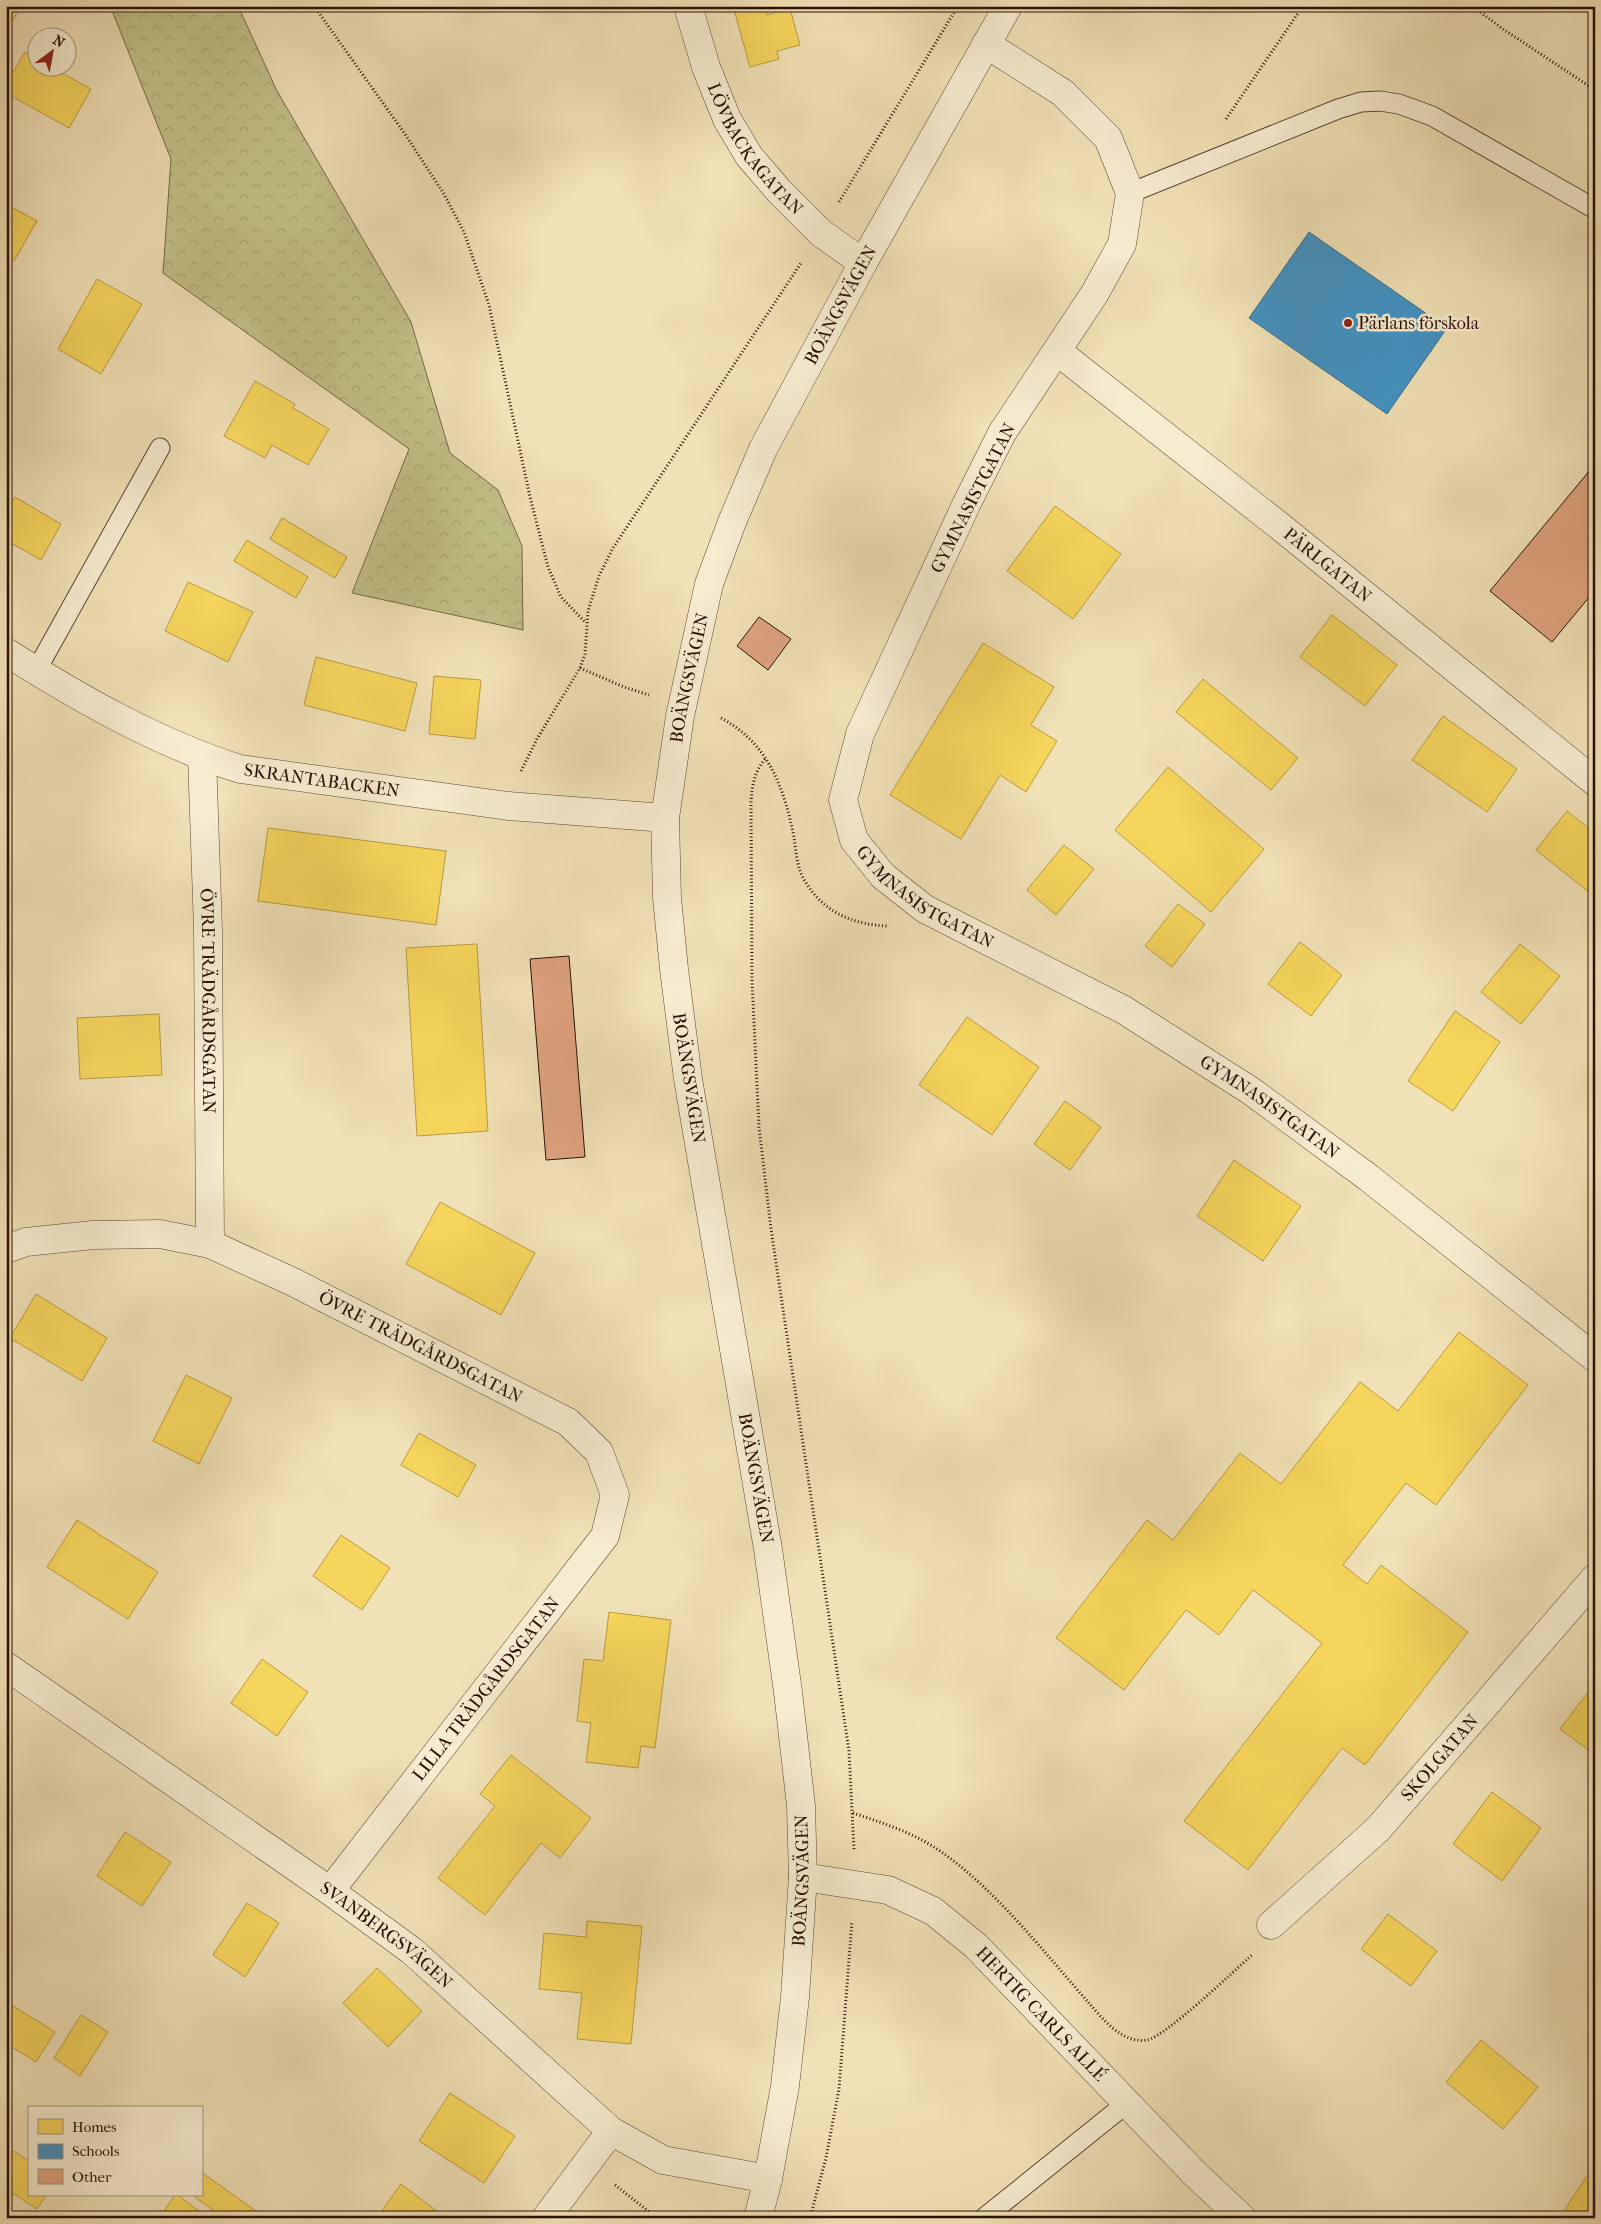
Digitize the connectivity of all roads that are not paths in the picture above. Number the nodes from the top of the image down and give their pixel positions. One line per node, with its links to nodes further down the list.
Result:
1 (688, 6): 6 (street, LÖVBACKAGATAN)
2 (1008, 6): 3 (street, BOÄNGSVÄGEN)
3 (986, 44): 4 (street); 6 (street, BOÄNGSVÄGEN)
4 (1130, 193): 5 (lane); 7 (street, GYMNASISTGATAN)
5 (1595, 208)
6 (863, 262): 13 (street, BOÄNGSVÄGEN)
7 (1057, 350): 12 (street, PÄRLGATAN); 16 (street, GYMNASISTGATAN)
8 (160, 448): 10 (lane)
9 (6, 652): 10 (street, SKRANTABACKEN)
10 (36, 671): 11 (street, SKRANTABACKEN)
11 (202, 757): 13 (street, SKRANTABACKEN); 14 (street, ÖVRE TRÄDGÅRDSGATAN)
12 (1595, 782)
13 (665, 818): 20 (street, BOÄNGSVÄGEN)
14 (210, 1244): 15 (street, ÖVRE TRÄDGÅRDSGATAN); 17 (street, ÖVRE TRÄDGÅRDSGATAN)
15 (6, 1249)
16 (1595, 1358)
17 (608, 1477): 21 (street, LILLA TRÄDGÅRDSGATAN)
18 (1595, 1578): 22 (street, SKOLGATAN)
19 (6, 1666): 21 (street, SVANBERGSVÄGEN)
20 (803, 1877): 23 (street, HERTIG CARLS ALLÉ); 25 (street, BOÄNGSVÄGEN)
21 (330, 1891): 24 (street, SVANBERGSVÄGEN)
22 (1271, 1925)
23 (1127, 2103): 28 (lane); 29 (street, HERTIG CARLS ALLÉ)
24 (611, 2131): 25 (street, SVANBERGSVÄGEN); 26 (street)
25 (768, 2179): 27 (street, BOÄNGSVÄGEN)
26 (546, 2218)
27 (758, 2218)
28 (984, 2218)
29 (1242, 2218)

